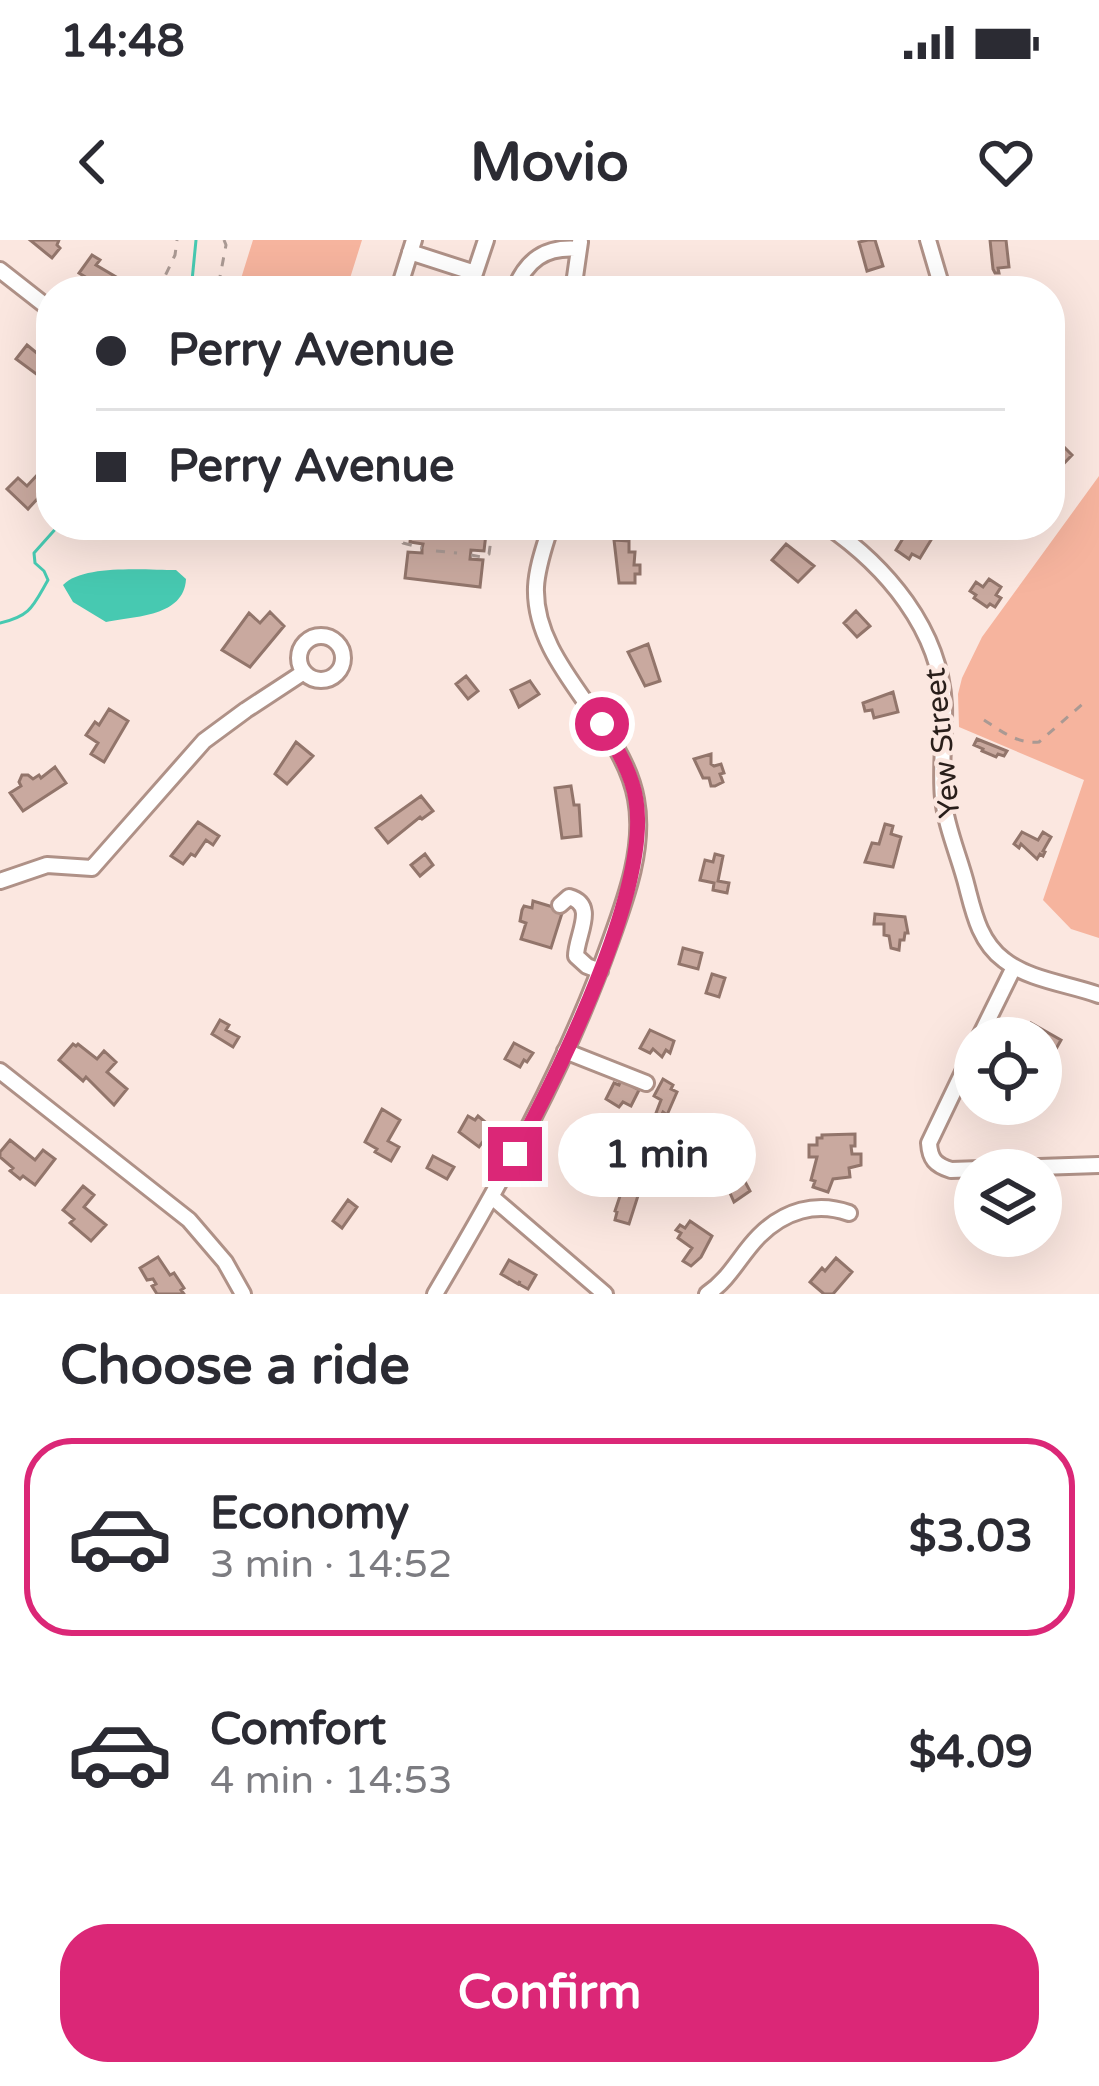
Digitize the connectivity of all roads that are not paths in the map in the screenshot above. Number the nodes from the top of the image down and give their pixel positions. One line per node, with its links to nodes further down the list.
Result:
1 (486, 240): 4 (street)
2 (928, 240): 9 (street)
3 (579, 245): 7 (street); 8 (street)
4 (412, 246): 6 (street)
5 (0, 270): 10 (street)
6 (403, 276)
7 (521, 276)
8 (576, 276)
9 (939, 276)
10 (36, 298)
11 (547, 540): 17 (street)
12 (846, 540): 16 (street, Yew Street)
13 (304, 672): 14 (street)
14 (0, 881)
15 (560, 905): 17 (street)
16 (1014, 967): 18 (street); 19 (street)
17 (599, 971): 20 (street)
18 (1099, 995)
19 (990, 1017)
20 (566, 1052): 22 (street); 25 (street)
21 (0, 1071): 27 (street)
22 (646, 1083)
23 (954, 1091): 24 (street)
24 (1099, 1165)
25 (492, 1197): 28 (street); 29 (street)
26 (849, 1214): 30 (street)
27 (244, 1294)
28 (436, 1294)
29 (605, 1294)
30 (706, 1294)

